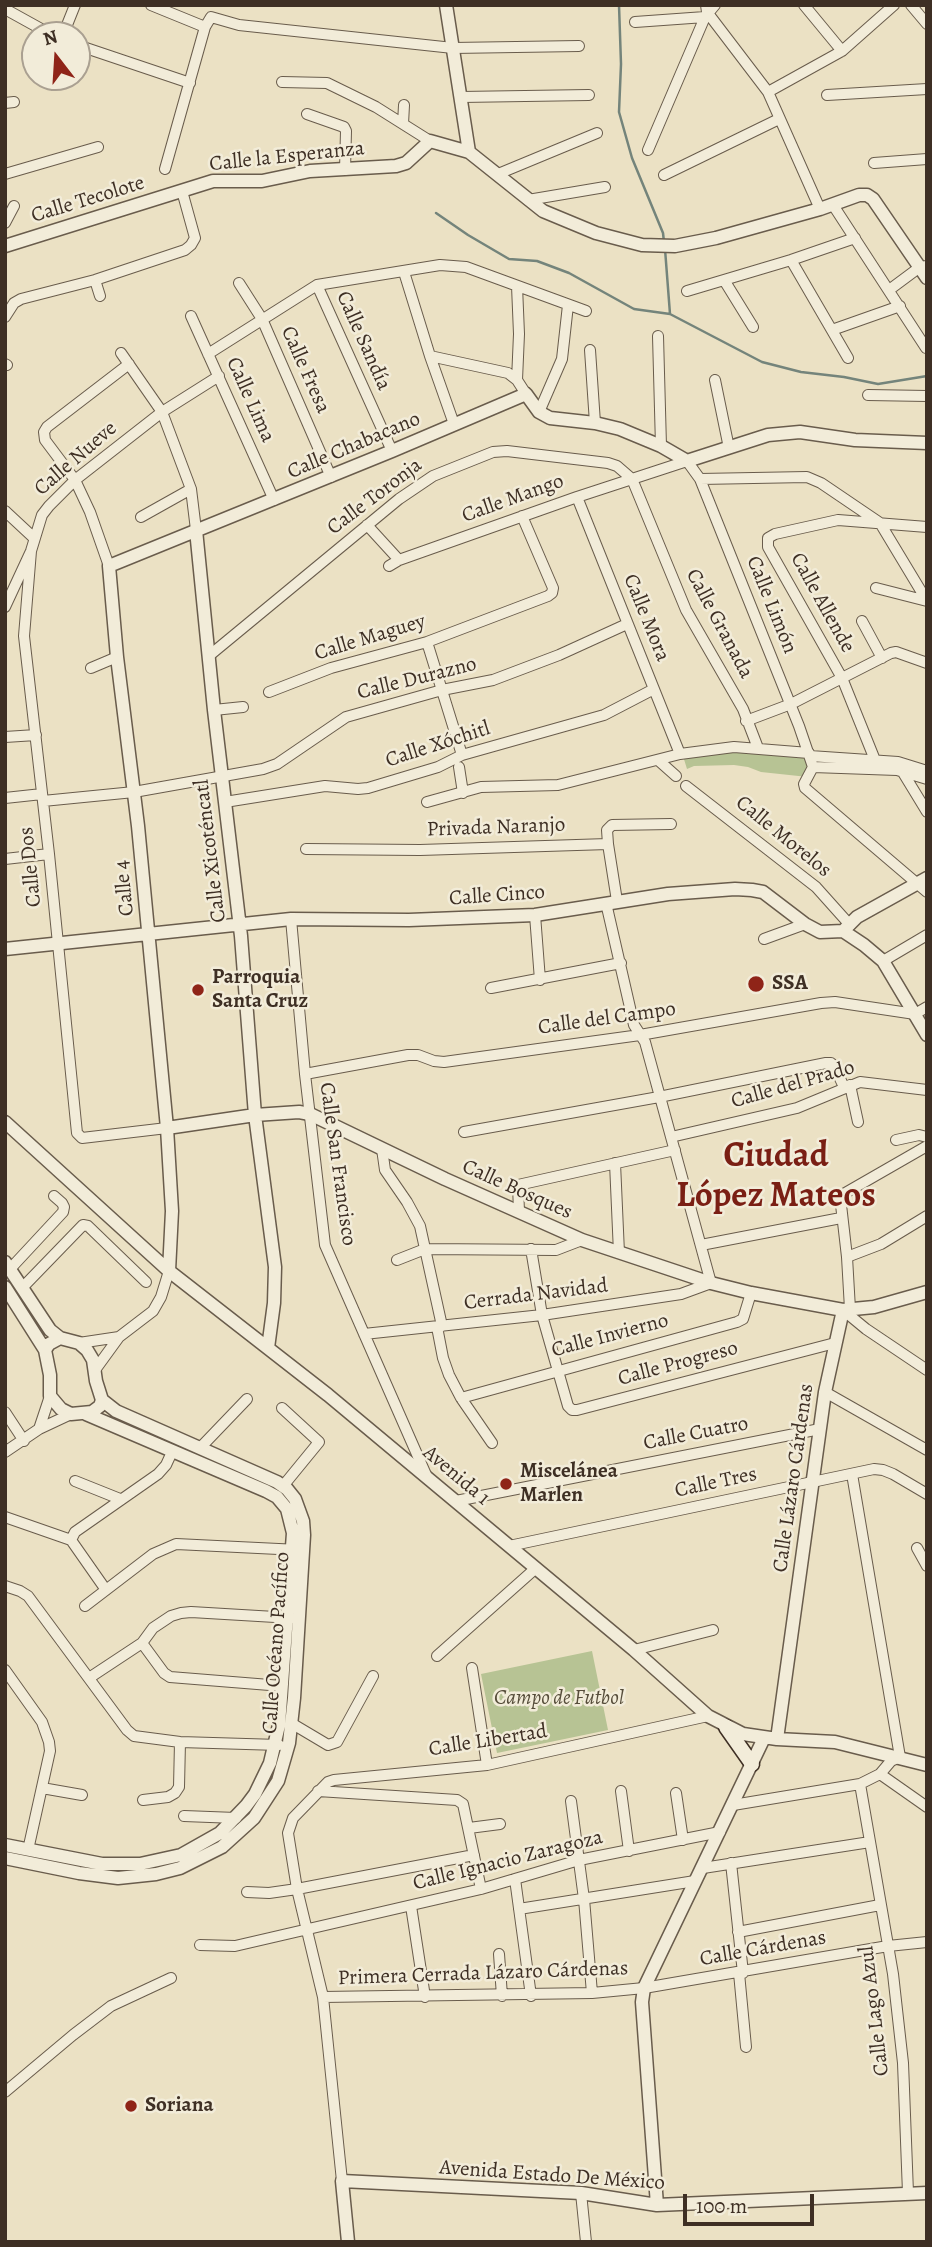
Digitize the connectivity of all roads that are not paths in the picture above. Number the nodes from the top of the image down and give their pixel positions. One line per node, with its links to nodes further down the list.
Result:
1 (151, 5): 11 (street)
2 (446, 5): 13 (street)
3 (804, 5): 15 (street)
4 (894, 5): 15 (street)
5 (911, 5): 10 (street)
6 (5, 9): 8 (street)
7 (708, 10): 9 (street); 19 (street); 30 (street)
8 (27, 21)
9 (635, 22)
10 (927, 24)
11 (205, 27): 13 (street); 17 (street)
12 (579, 46): 13 (street)
13 (453, 47): 22 (street)
14 (91, 51): 17 (street)
15 (842, 51): 19 (street)
16 (282, 82): 26 (street)
17 (190, 83): 34 (street)
18 (927, 89): 21 (street)
19 (768, 93): 25 (street)
20 (589, 95): 22 (street)
21 (827, 95)
22 (461, 97): 31 (street)
23 (404, 105): 26 (street)
24 (307, 114): 35 (street)
25 (779, 119): 38 (street); 43 (street)
26 (403, 124): 28 (street)
27 (597, 133): 37 (street)
28 (430, 141): 31 (street); 35 (street, Calle la Esperanza)
29 (97, 147): 36 (street)
30 (648, 150)
31 (469, 152): 37 (street)
32 (927, 159): 33 (street)
33 (874, 163)
34 (165, 169)
35 (345, 170): 40 (street, Calle la Esperanza)
36 (5, 174)
37 (498, 174): 41 (street)
38 (664, 175)
39 (606, 187): 41 (street)
40 (182, 191): 46 (street, Calle Tecolote); 50 (street)
41 (528, 200): 43 (street)
42 (14, 206): 44 (street)
43 (827, 207): 45 (street); 48 (street)
44 (5, 223)
45 (855, 238): 47 (street); 56 (street)
46 (5, 246)
47 (791, 260): 51 (street); 65 (street)
48 (924, 270): 56 (street)
49 (404, 272): 53 (street); 54 (street); 71 (street)
50 (95, 280): 57 (street); 62 (street)
51 (724, 280): 55 (street); 64 (street)
52 (239, 283): 63 (street, Calle Fresa)
53 (317, 285): 63 (street); 87 (street, Calle Sandía)
54 (517, 286): 58 (street); 75 (street)
55 (687, 290)
56 (889, 290): 59 (street)
57 (100, 296)
58 (568, 305): 60 (street); 81 (street)
59 (900, 306): 65 (street); 67 (street)
60 (586, 311)
61 (191, 316): 70 (street, Calle Lima)
62 (5, 317)
63 (262, 319): 70 (street); 89 (street, Calle Fresa)
64 (753, 327)
65 (832, 330): 72 (street)
66 (658, 336): 85 (street)
67 (926, 348)
68 (590, 350): 82 (street)
69 (121, 353): 73 (street, Calle Xicoténcatl)
70 (208, 354): 74 (street, Calle Lima)
71 (430, 356): 75 (street); 83 (street)
72 (848, 358)
73 (129, 364): 80 (street, Calle Xicoténcatl); 92 (street, Calle 4)
74 (219, 376): 80 (street, Calle Nueve); 95 (street, Calle Lima)
75 (517, 380): 77 (street)
76 (715, 380): 86 (street)
77 (526, 394): 81 (street); 83 (street, Calle Chabacano)
78 (869, 395): 79 (street)
79 (927, 396)
80 (162, 412): 92 (street, Calle Nueve); 93 (street, Calle Xicoténcatl)
81 (539, 412): 82 (street)
82 (595, 423): 85 (street)
83 (454, 424): 87 (street, Calle Chabacano)
84 (927, 443): 86 (street)
85 (661, 446): 88 (street)
86 (729, 448): 88 (street)
87 (392, 451): 89 (street, Calle Chabacano)
88 (687, 461): 90 (street, Calle Mango); 91 (street, Calle Limón)
89 (331, 477): 95 (street, Calle Chabacano)
90 (632, 479): 94 (street, Calle Mango); 100 (street, Calle Toronja); 126 (street, Calle Granada)
91 (700, 479): 99 (street); 123 (street, Calle Limón)
92 (75, 480): 103 (street, Calle Nueve); 106 (street, Calle 4)
93 (191, 489): 98 (street); 102 (street, Calle Xicoténcatl)
94 (577, 496): 97 (street, Calle Mango); 112 (street, Calle Mora)
95 (274, 500): 102 (street, Calle Chabacano)
96 (5, 511): 103 (street)
97 (522, 516): 105 (street, Calle Mango); 113 (street, Calle Maguey)
98 (141, 517)
99 (880, 523): 101 (street, Calle Allende); 109 (street); 119 (street, Calle Allende)
100 (367, 525): 105 (street); 114 (street, Calle Toronja)
101 (927, 527)
102 (196, 530): 106 (street, Calle Chabacano); 114 (street, Calle Xicoténcatl)
103 (34, 538): 104 (street, Calle Nueve)
104 (31, 551): 110 (street, Calle Nueve); 127 (street, Calle Dos)
105 (399, 560): 107 (street, Calle Mango)
106 (109, 566): 115 (street, Calle 4)
107 (389, 566)
108 (876, 588): 109 (street)
109 (927, 601)
110 (5, 607)
111 (862, 621): 116 (street)
112 (627, 624): 120 (street, Calle Mora); 121 (street, Calle Durazno)
113 (427, 642): 121 (street); 122 (street, Calle Maguey)
114 (210, 655): 125 (street, Calle Xicoténcatl)
115 (117, 657): 118 (street); 142 (street, Calle 4)
116 (882, 658): 117 (street); 119 (street)
117 (927, 663)
118 (91, 668)
119 (842, 678): 123 (street); 134 (street, Calle Allende)
120 (654, 689): 130 (street, Calle Mora); 131 (street, Calle Xóchitl)
121 (442, 690): 131 (street); 139 (street, Calle Durazno)
122 (269, 692)
123 (791, 704): 126 (street); 132 (street, Calle Limón)
124 (243, 707): 125 (street)
125 (214, 710): 139 (street, Calle Xicoténcatl)
126 (746, 720): 129 (street, Calle Granada)
127 (36, 735): 128 (street); 144 (street, Calle Dos)
128 (5, 737)
129 (758, 748): 130 (street); 132 (street)
130 (680, 754): 133 (street)
131 (461, 755): 146 (street, Calle Xóchitl)
132 (811, 759): 134 (street); 136 (street); 154 (street, Calle Limón)
133 (658, 760): 138 (street); 143 (street)
134 (875, 760): 136 (street)
135 (459, 767): 143 (street)
136 (902, 767): 137 (street); 140 (street); 148 (street)
137 (927, 771)
138 (676, 776)
139 (222, 777): 142 (street, Calle Durazno); 146 (street, Calle Xicoténcatl)
140 (927, 779)
141 (686, 786): 160 (street, Calle Morelos)
142 (134, 792): 144 (street, Calle Durazno); 161 (street, Calle 4)
143 (463, 793): 147 (street)
144 (42, 797): 145 (street, Calle Durazno); 152 (street, Calle Dos)
145 (5, 798)
146 (225, 802): 159 (street, Calle Xicoténcatl)
147 (427, 802)
148 (927, 813)
149 (671, 824): 150 (street)
150 (608, 844): 151 (street, Privada Naranjo); 155 (street)
151 (306, 849)
152 (49, 854): 153 (street); 164 (street, Calle Dos)
153 (5, 859)
154 (924, 884): 160 (street)
155 (612, 902): 156 (street, Calle Cinco); 158 (street, Calle Cinco); 167 (street)
156 (535, 915): 157 (street, Calle Cinco); 168 (street)
157 (291, 919): 159 (street, Calle Cinco); 174 (street, Calle San Francisco)
158 (805, 924): 160 (street, Calle Cinco); 163 (street)
159 (240, 926): 161 (street, Calle Cinco); 179 (street, Calle Xicoténcatl)
160 (847, 928): 166 (street, Calle Cinco)
161 (149, 935): 164 (street, Calle Cinco); 182 (street, Calle 4)
162 (927, 935): 166 (street)
163 (764, 939)
164 (58, 943): 165 (street, Calle Cinco); 184 (street, Calle Dos)
165 (5, 949)
166 (883, 961): 171 (street, Calle Cinco)
167 (621, 963): 168 (street); 172 (street)
168 (540, 979): 169 (street)
169 (491, 988)
170 (927, 1007): 171 (street)
171 (915, 1014): 172 (street, Calle del Campo); 173 (street, Calle Cinco)
172 (640, 1035): 174 (street, Calle del Campo); 177 (street)
173 (927, 1035)
174 (305, 1074): 178 (street, Calle San Francisco)
175 (847, 1086): 176 (street, Calle del Prado); 177 (street); 181 (street); 185 (street, Calle del Prado)
176 (927, 1090)
177 (659, 1097): 183 (street); 185 (street)
178 (310, 1114): 179 (street, Calle Bosques); 189 (street, Calle Bosques); 214 (street, Calle San Francisco)
179 (255, 1115): 182 (street, Calle Bosques); 219 (street, Calle Xicoténcatl)
180 (5, 1122): 204 (street, Avenida 1)
181 (858, 1122)
182 (167, 1128): 184 (street, Calle Bosques); 204 (street, Calle 4)
183 (464, 1132)
184 (79, 1136)
185 (671, 1137): 190 (street)
186 (927, 1137): 187 (street)
187 (896, 1140)
188 (927, 1146): 195 (street)
189 (383, 1149): 193 (street, Calle Bosques); 198 (street)
190 (675, 1150): 191 (street); 197 (street)
191 (615, 1163): 193 (street); 200 (street)
192 (54, 1196): 203 (street)
193 (519, 1212): 196 (street, Calle Bosques)
194 (927, 1216): 201 (street)
195 (841, 1218): 197 (street); 201 (street)
196 (582, 1240): 199 (street); 200 (street, Calle Bosques)
197 (701, 1245): 206 (street)
198 (425, 1249): 199 (street); 202 (street); 213 (street)
199 (531, 1250): 212 (street, Calle Progreso)
200 (619, 1253): 206 (street, Calle Bosques)
201 (848, 1258): 211 (street)
202 (397, 1260)
203 (8, 1266): 208 (street)
204 (169, 1271): 215 (street, Calle 4); 219 (street, Avenida 1)
205 (146, 1282): 208 (street)
206 (711, 1283): 210 (street, Calle Bosques); 212 (street, Cerrada Navidad)
207 (5, 1287): 220 (street)
208 (22, 1288): 216 (street)
209 (927, 1292): 211 (street)
210 (751, 1293): 211 (street, Calle Bosques); 222 (street, Calle Invierno)
211 (846, 1310): 218 (street, Calle Lázaro Cárdenas); 223 (street, Calle Bosques)
212 (542, 1315): 213 (street, Cerrada Navidad); 222 (street, Calle Progreso)
213 (440, 1326): 214 (street, Cerrada Navidad); 226 (street)
214 (364, 1334): 242 (street, Calle San Francisco)
215 (119, 1337): 217 (street, Calle 4); 221 (street, Calle 4)
216 (60, 1339): 217 (street); 220 (street)
217 (79, 1343): 221 (street)
218 (835, 1343): 222 (street, Calle Progreso); 224 (street, Calle Lázaro Cárdenas)
219 (268, 1348): 242 (street, Avenida 1)
220 (45, 1350): 225 (street)
221 (95, 1370): 228 (street)
222 (557, 1370): 226 (street, Calle Invierno)
223 (927, 1370)
224 (825, 1392): 234 (street, Calle Lázaro Cárdenas); 237 (street)
225 (50, 1396): 231 (street); 233 (street)
226 (461, 1398): 236 (street)
227 (247, 1399): 240 (street)
228 (102, 1400): 232 (street); 240 (street, Calle Océano Pacífico)
229 (282, 1408): 245 (street)
230 (5, 1412): 235 (street)
231 (71, 1414): 232 (street); 233 (street)
232 (86, 1414): 239 (street, Calle Océano Pacífico)
233 (39, 1429): 235 (street)
234 (820, 1429): 244 (street, Calle Lázaro Cárdenas); 248 (street, Calle Cuatro)
235 (24, 1441): 238 (street)
236 (492, 1443)
237 (927, 1450)
238 (5, 1452)
239 (172, 1452): 240 (street, Calle Océano Pacífico); 247 (street)
240 (205, 1455): 245 (street, Calle Océano Pacífico); 253 (street, Calle Océano Pacífico)
241 (852, 1474): 244 (street, Calle Tres); 246 (street, Calle Tres); 276 (street)
242 (427, 1477): 248 (street, Avenida 1)
243 (75, 1481): 247 (street)
244 (812, 1482): 251 (street, Calle Tres); 272 (street, Calle Lázaro Cárdenas)
245 (283, 1486): 253 (street, Calle Océano Pacífico)
246 (927, 1494)
247 (120, 1499): 250 (street)
248 (456, 1501): 251 (street, Avenida 1)
249 (5, 1517): 250 (street)
250 (71, 1540): 257 (street)
251 (509, 1546): 255 (street, Avenida 1)
252 (916, 1548): 254 (street)
253 (298, 1550): 257 (street); 259 (street, Calle Océano Pacífico)
254 (927, 1566)
255 (536, 1568): 262 (street, Avenida 1); 263 (street)
256 (5, 1586): 267 (street)
257 (106, 1590): 258 (street)
258 (85, 1606)
259 (293, 1618): 261 (street); 268 (street, Calle Océano Pacífico); 270 (street, Calle Océano Pacífico)
260 (713, 1630): 262 (street)
261 (142, 1643): 267 (street); 268 (street)
262 (634, 1650): 269 (street, Avenida 1)
263 (437, 1656)
264 (472, 1668): 278 (street)
265 (5, 1670): 282 (street)
266 (373, 1676): 270 (street)
267 (89, 1678): 273 (street)
268 (282, 1686): 275 (street, Calle Océano Pacífico)
269 (708, 1716): 271 (street, Avenida 1); 278 (street, Calle Libertad)
270 (291, 1723): 274 (street, Calle Océano Pacífico)
271 (726, 1727): 272 (street, Avenida 1); 277 (main road)
272 (771, 1738): 276 (street, Avenida 1); 277 (street, Calle Lázaro Cárdenas)
273 (180, 1742): 275 (street); 287 (street)
274 (289, 1743): 275 (street); 302 (street, Calle Océano Pacífico)
275 (275, 1746): 292 (street, Calle Océano Pacífico)
276 (900, 1757): 279 (street, Avenida 1); 280 (street)
277 (752, 1764): 289 (street, Calle Lázaro Cárdenas)
278 (487, 1765): 283 (street, Calle Libertad)
279 (927, 1765)
280 (880, 1774): 281 (street); 290 (street)
281 (860, 1784): 289 (street); 297 (street, Calle Lago Azul)
282 (42, 1788): 286 (street); 299 (street)
283 (318, 1791): 294 (street); 308 (street)
284 (621, 1791): 300 (street)
285 (676, 1793): 296 (street)
286 (82, 1796)
287 (143, 1800)
288 (571, 1801): 303 (street)
289 (733, 1805): 295 (street, Calle Lázaro Cárdenas)
290 (927, 1807)
291 (184, 1816): 292 (street)
292 (236, 1818): 299 (street, Calle Océano Pacífico)
293 (500, 1824): 294 (street)
294 (469, 1828): 301 (street)
295 (720, 1832): 296 (street, Calle Ignacio Zaragoza); 305 (street, Calle Lázaro Cárdenas)
296 (683, 1840): 300 (street, Calle Ignacio Zaragoza)
297 (870, 1842): 304 (street); 312 (street, Calle Lago Azul)
298 (5, 1845): 299 (street, Calle Océano Pacífico)
299 (28, 1850)
300 (629, 1851): 303 (street, Calle Ignacio Zaragoza)
301 (474, 1855): 308 (street); 309 (street)
302 (5, 1858)
303 (579, 1858): 306 (street, Calle Ignacio Zaragoza); 311 (street)
304 (732, 1863): 305 (street); 316 (street)
305 (703, 1868): 307 (street, Calle Lázaro Cárdenas)
306 (515, 1879): 309 (street, Calle Ignacio Zaragoza); 314 (street)
307 (695, 1881): 311 (street); 323 (street, Calle Lázaro Cárdenas)
308 (298, 1889): 310 (street); 315 (street)
309 (481, 1889): 313 (street, Calle Ignacio Zaragoza)
310 (247, 1892)
311 (584, 1899): 314 (street); 324 (street)
312 (880, 1905): 316 (street); 319 (street, Calle Lago Azul)
313 (411, 1906): 315 (street, Calle Ignacio Zaragoza); 328 (street)
314 (519, 1909): 326 (street)
315 (307, 1931): 318 (street, Calle Ignacio Zaragoza); 327 (street)
316 (738, 1933): 321 (street)
317 (927, 1942): 319 (street, Calle Cárdenas)
318 (200, 1945)
319 (888, 1946): 321 (street, Calle Cárdenas); 333 (street, Calle Lago Azul)
320 (499, 1954): 325 (street)
321 (741, 1973): 323 (street, Calle Cárdenas); 329 (street)
322 (171, 1978): 330 (street)
323 (644, 1988): 324 (street, Primera Cerrada Lázaro Cárdenas); 335 (street, Calle Lázaro Cárdenas)
324 (592, 1993): 326 (street, Primera Cerrada Lázaro Cárdenas)
325 (502, 1996): 326 (street, Primera Cerrada Lázaro Cárdenas); 328 (street, Primera Cerrada Lázaro Cárdenas)
326 (531, 1996)
327 (323, 1997): 328 (street, Primera Cerrada Lázaro Cárdenas); 331 (street)
328 (425, 1997)
329 (746, 2048)
330 (5, 2092)
331 (342, 2182): 332 (street, Avenida Estado De México); 336 (street)
332 (581, 2193): 335 (street, Avenida Estado De México); 337 (street)
333 (908, 2193): 334 (street, Avenida Estado De México); 335 (street, Avenida Estado De México)
334 (927, 2193)
335 (657, 2205)
336 (348, 2242)
337 (586, 2242)

